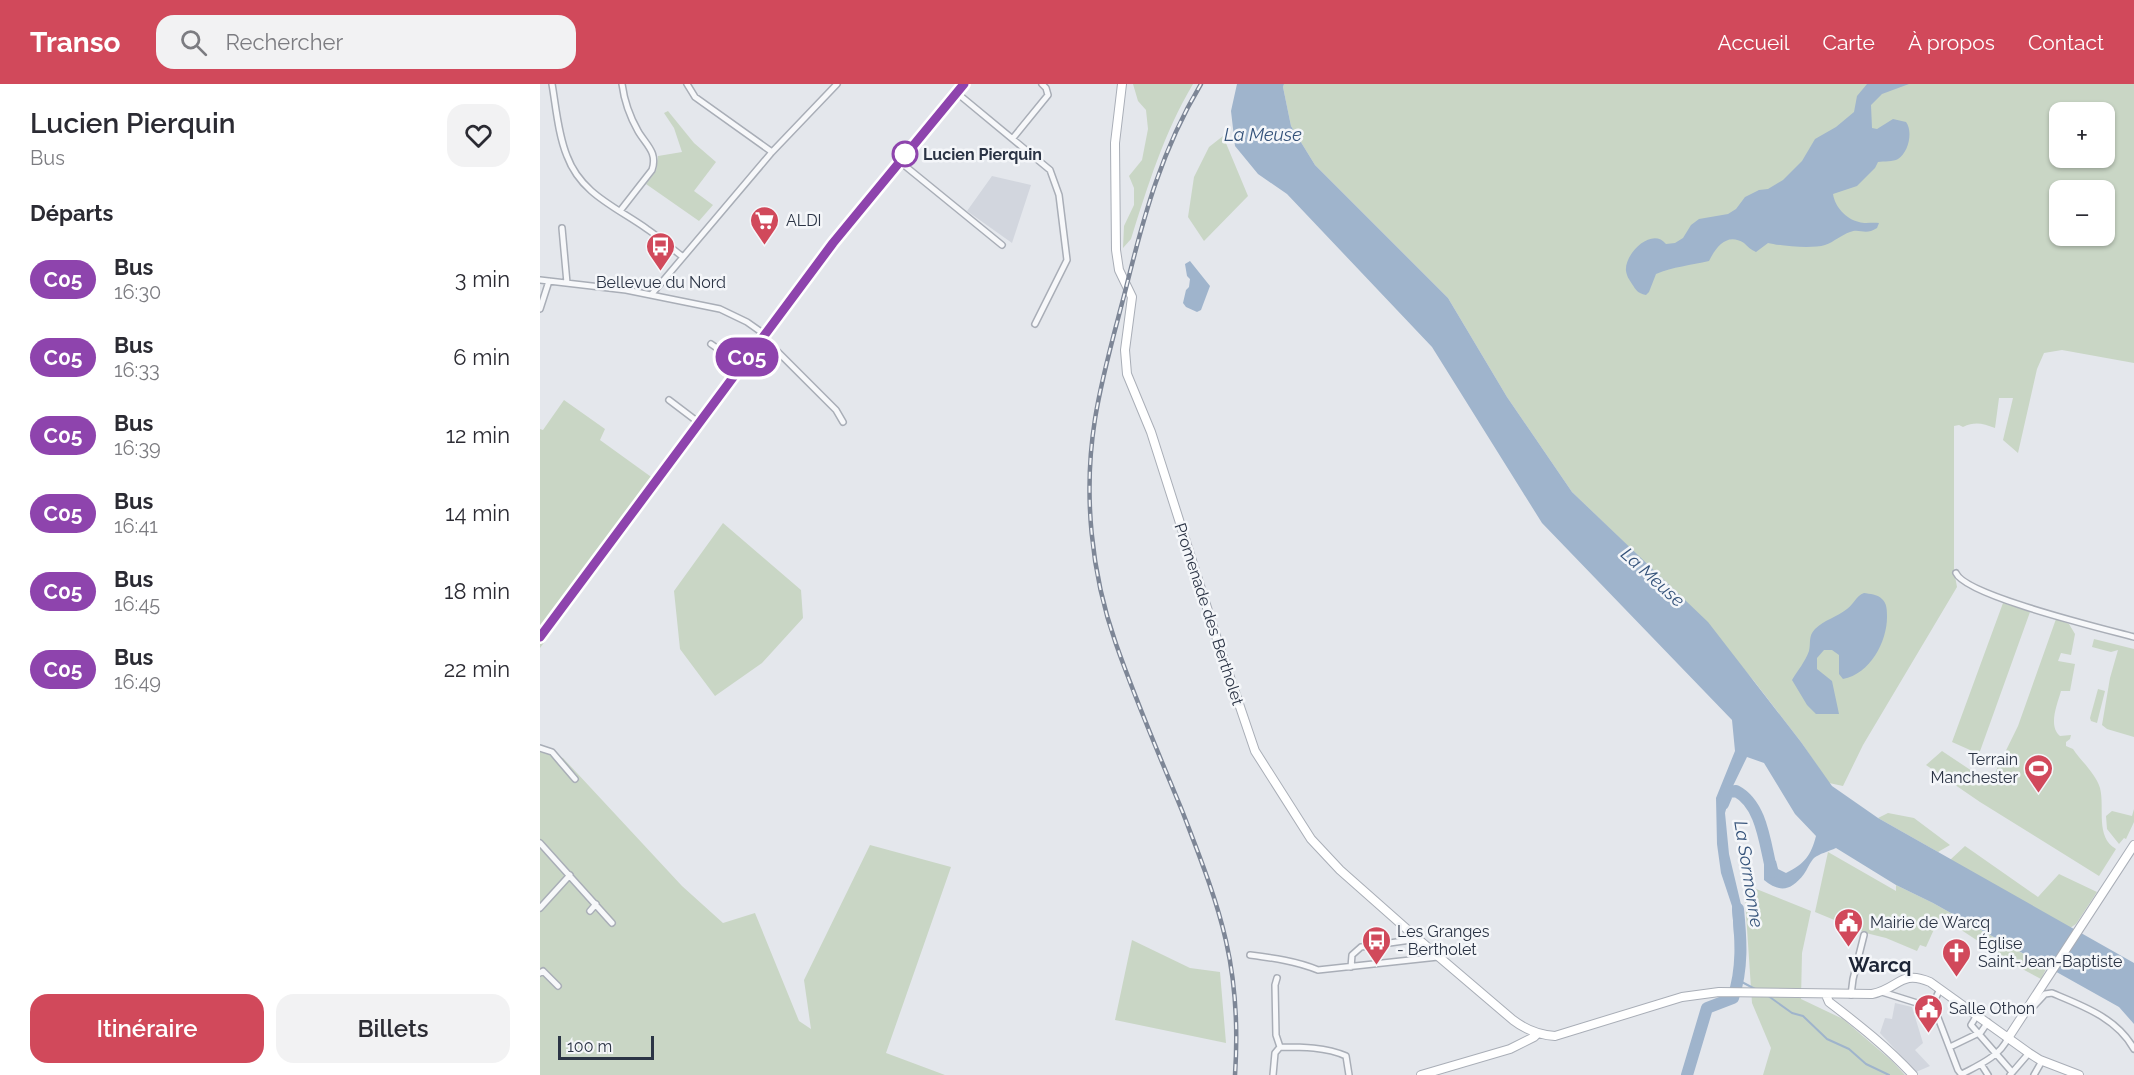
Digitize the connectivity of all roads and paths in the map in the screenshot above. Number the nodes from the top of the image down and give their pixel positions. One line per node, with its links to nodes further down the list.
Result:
1 (552, 84): 12 (street)
2 (622, 84): 12 (street)
3 (687, 84): 10 (street)
4 (837, 84): 10 (street)
5 (964, 84): 8 (main road)
6 (1042, 84): 9 (street)
7 (1122, 84): 41 (street, Promenade des Bertholet)
8 (957, 93): 9 (street); 11 (main road)
9 (1013, 138): 21 (street)
10 (772, 152): 15 (street)
11 (899, 161): 14 (street); 22 (main road)
12 (620, 211): 15 (street)
13 (562, 228): 18 (street)
14 (1002, 245)
15 (683, 257): 19 (street)
16 (540, 280): 17 (street)
17 (549, 281): 18 (street); 20 (street)
18 (567, 283): 19 (street)
19 (651, 295): 22 (street)
20 (540, 309)
21 (1035, 324)
22 (763, 335): 24 (main road); 27 (street)
23 (711, 344): 24 (street)
24 (741, 365): 26 (main road)
25 (669, 400): 26 (street)
26 (698, 422): 29 (main road)
27 (843, 422)
28 (1956, 573): 30 (street)
29 (540, 637)
30 (2134, 637)
31 (540, 748): 32 (street)
32 (575, 779)
33 (540, 843): 35 (street)
34 (2134, 844): 52 (street)
35 (570, 874): 36 (street); 37 (street)
36 (596, 904): 38 (street); 39 (street)
37 (540, 908)
38 (590, 911)
39 (612, 923)
40 (1864, 935): 51 (street)
41 (1418, 939): 43 (street, Promenade des Bertholet); 44 (street)
42 (1250, 955): 44 (street)
43 (1438, 957): 44 (street); 57 (street, Promenade des Bertholet)
44 (1351, 967)
45 (540, 973): 47 (street)
46 (1277, 978): 59 (street)
47 (558, 986)
48 (1940, 989): 49 (street); 53 (street); 54 (street)
49 (1882, 992): 51 (street); 53 (street)
50 (1826, 995): 51 (street); 57 (street); 70 (street)
51 (1851, 995)
52 (2028, 1007): 58 (street); 61 (street)
53 (1930, 1010): 60 (street)
54 (1977, 1015): 55 (street); 56 (street)
55 (1988, 1022): 56 (street); 58 (street)
56 (1978, 1032): 60 (street); 63 (street)
57 (1537, 1034): 69 (street)
58 (2008, 1038): 62 (street); 63 (street)
59 (1280, 1047): 67 (street); 68 (street)
60 (1950, 1047): 71 (street)
61 (2134, 1049)
62 (2029, 1053): 64 (street); 66 (street)
63 (1995, 1054): 65 (street); 66 (street)
64 (2042, 1061): 73 (street); 74 (street)
65 (1981, 1064): 71 (street); 72 (street)
66 (2011, 1073)
67 (1273, 1075)
68 (1349, 1075)
69 (1421, 1075)
70 (1913, 1075)
71 (1962, 1075)
72 (1988, 1075)
73 (2034, 1075)
74 (2079, 1075)

